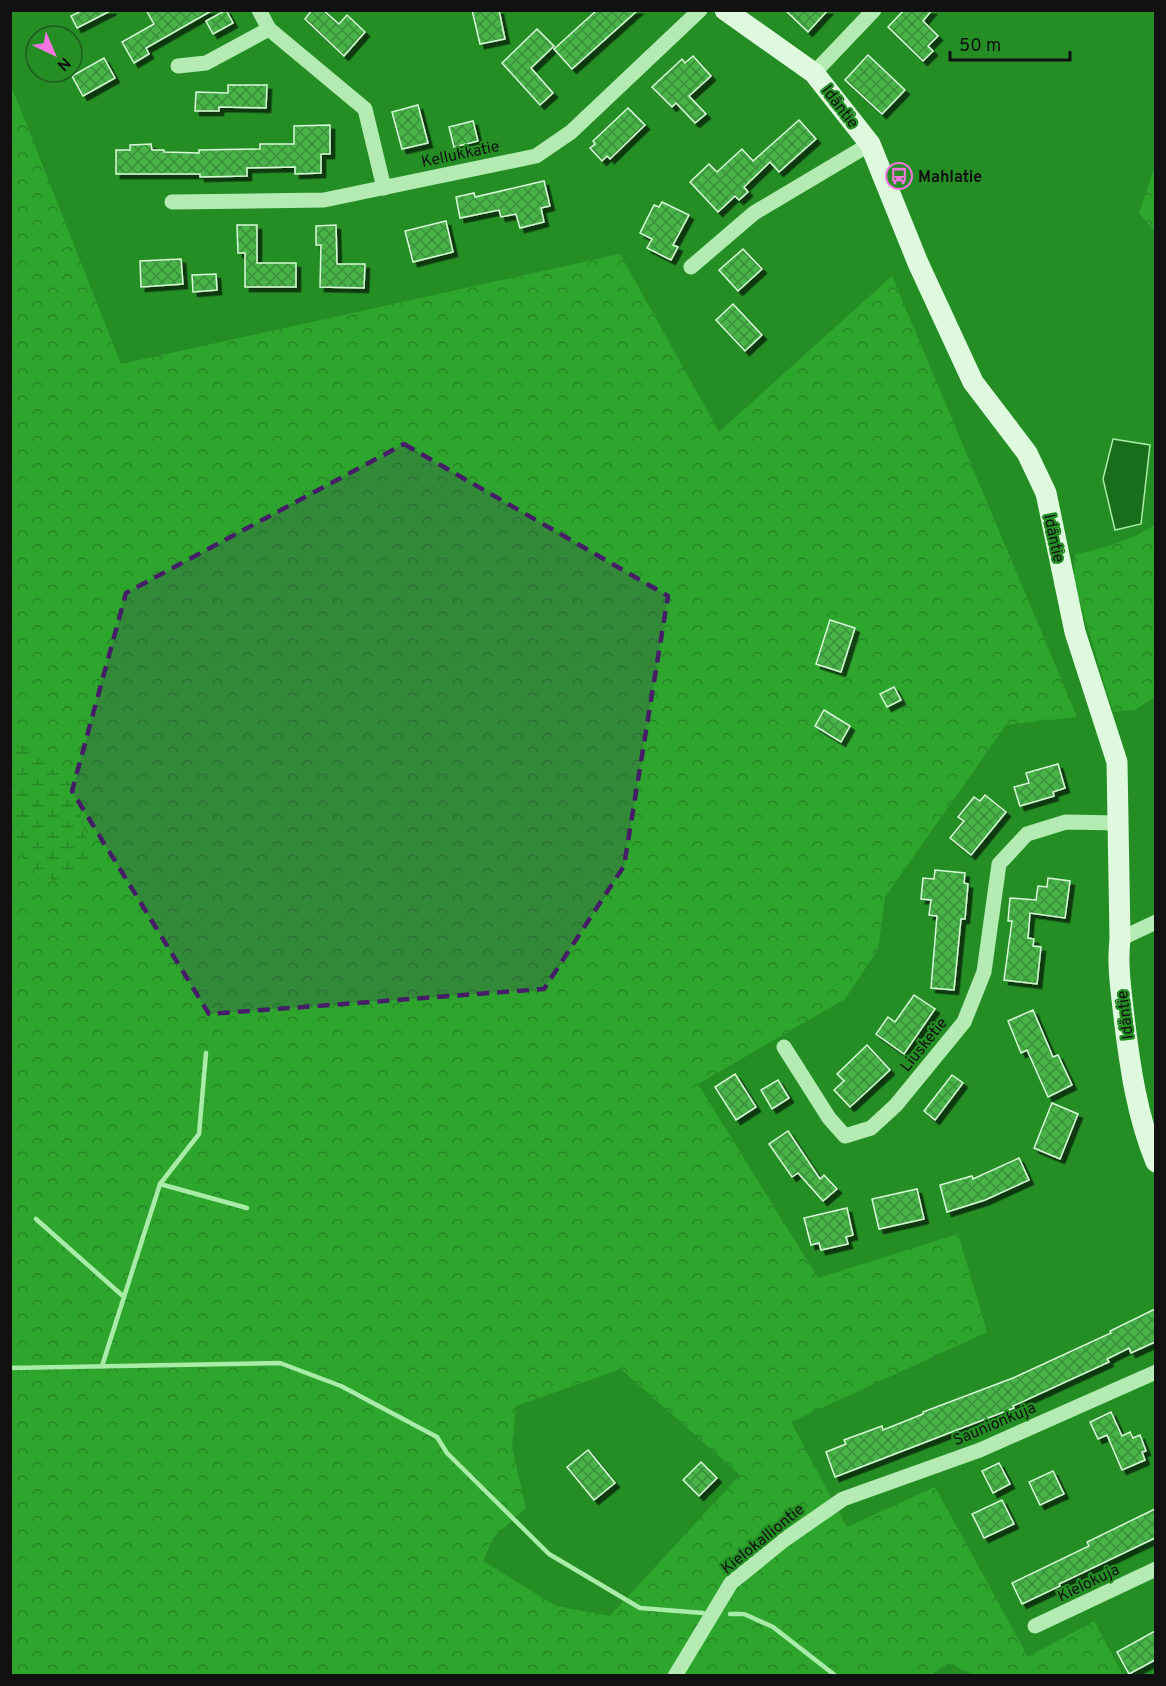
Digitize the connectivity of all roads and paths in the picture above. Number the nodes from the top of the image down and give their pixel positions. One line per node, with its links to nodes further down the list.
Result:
1 (259, 10): 5 (street)
2 (700, 10): 9 (street, Kellukkatie)
3 (725, 10): 7 (street, Idäntie)
4 (874, 10): 7 (street)
5 (269, 29): 6 (street); 9 (street)
6 (178, 66)
7 (813, 73): 8 (street, Idäntie)
8 (870, 144): 11 (street); 12 (street, Idäntie)
9 (384, 188): 10 (street, Kellukkatie)
10 (172, 202)
11 (691, 267)
12 (1119, 823): 14 (street, Idäntie); 15 (street, Liusketie)
13 (1155, 922): 14 (street)
14 (1120, 939): 16 (street, Idäntie)
15 (784, 1047)
16 (1155, 1162)
17 (1155, 1372): 18 (street, Saunionkuja)
18 (843, 1499): 21 (street, Kielokalliontie)
19 (1155, 1569): 20 (street, Kielokuja)
20 (1035, 1626)
21 (675, 1676)

